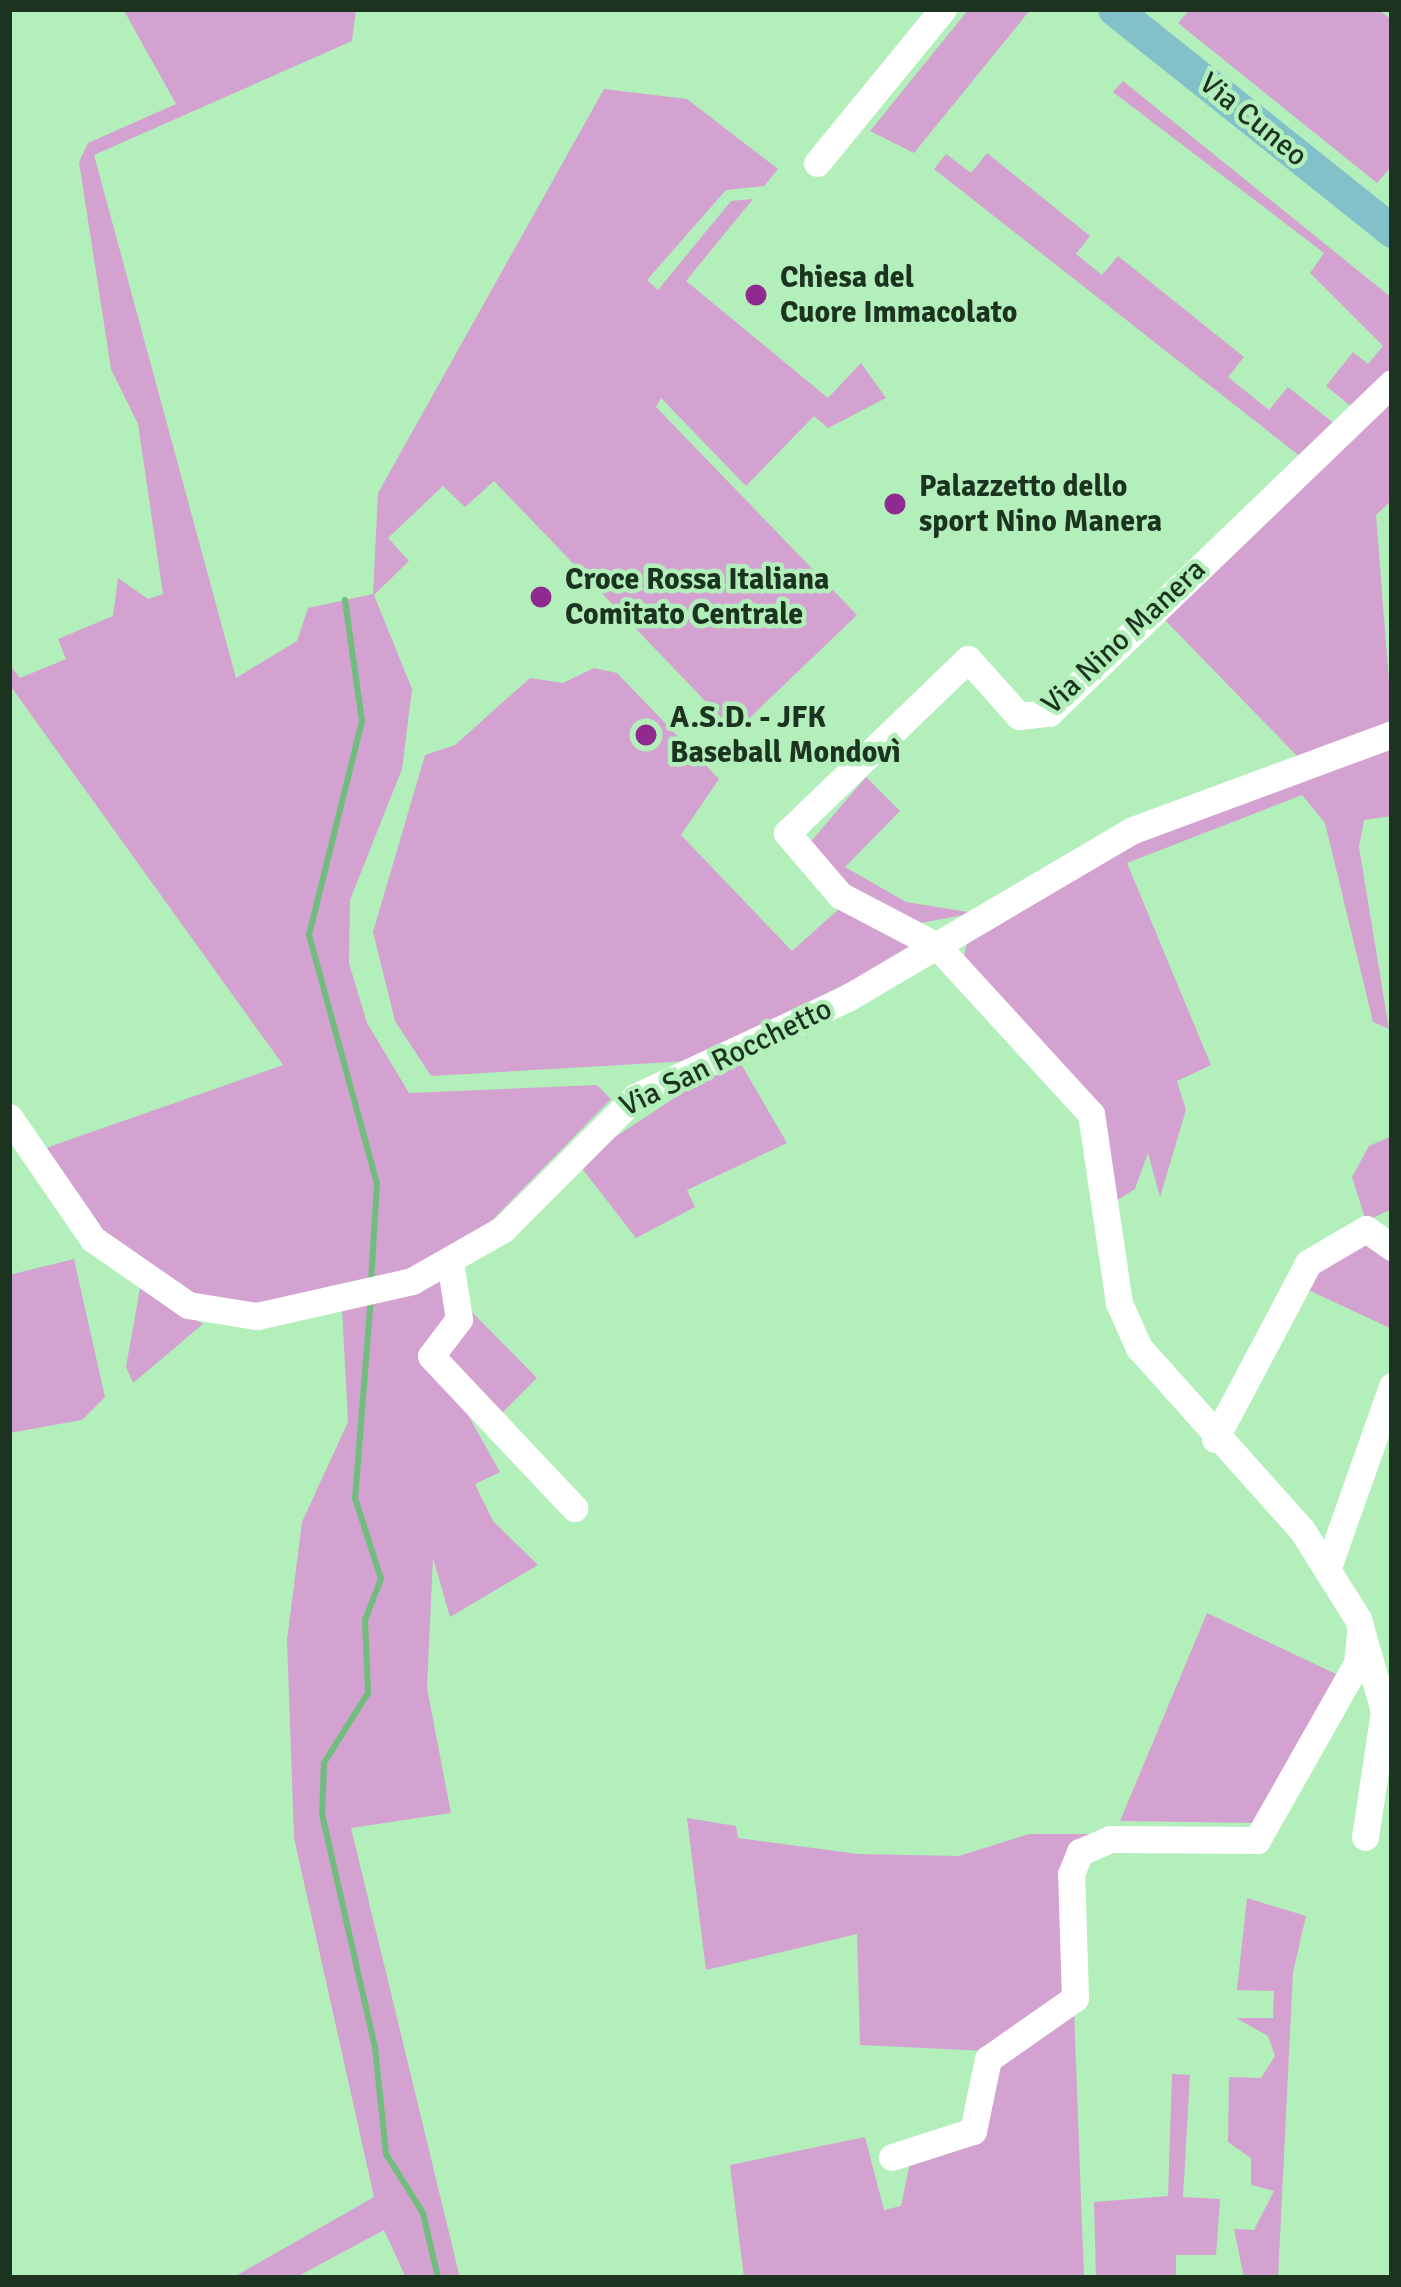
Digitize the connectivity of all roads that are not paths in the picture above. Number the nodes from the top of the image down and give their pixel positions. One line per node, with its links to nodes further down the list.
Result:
1 (943, 9): 3 (street)
2 (1114, 9): 4 (main road, Via Cuneo)
3 (817, 164)
4 (1392, 231)
5 (1392, 383): 7 (street, Via Nino Manera)
6 (1392, 734): 7 (street, Via San Rocchetto)
7 (937, 946): 10 (street, Via San Rocchetto); 12 (street)
8 (9, 1117): 10 (street, Via San Rocchetto)
9 (1392, 1247): 12 (street)
10 (451, 1268): 13 (street)
11 (1392, 1386): 14 (street)
12 (1215, 1438): 14 (street)
13 (574, 1508)
14 (1328, 1567): 15 (street)
15 (1358, 1619): 16 (street); 17 (street)
16 (1365, 1837)
17 (892, 2157)

